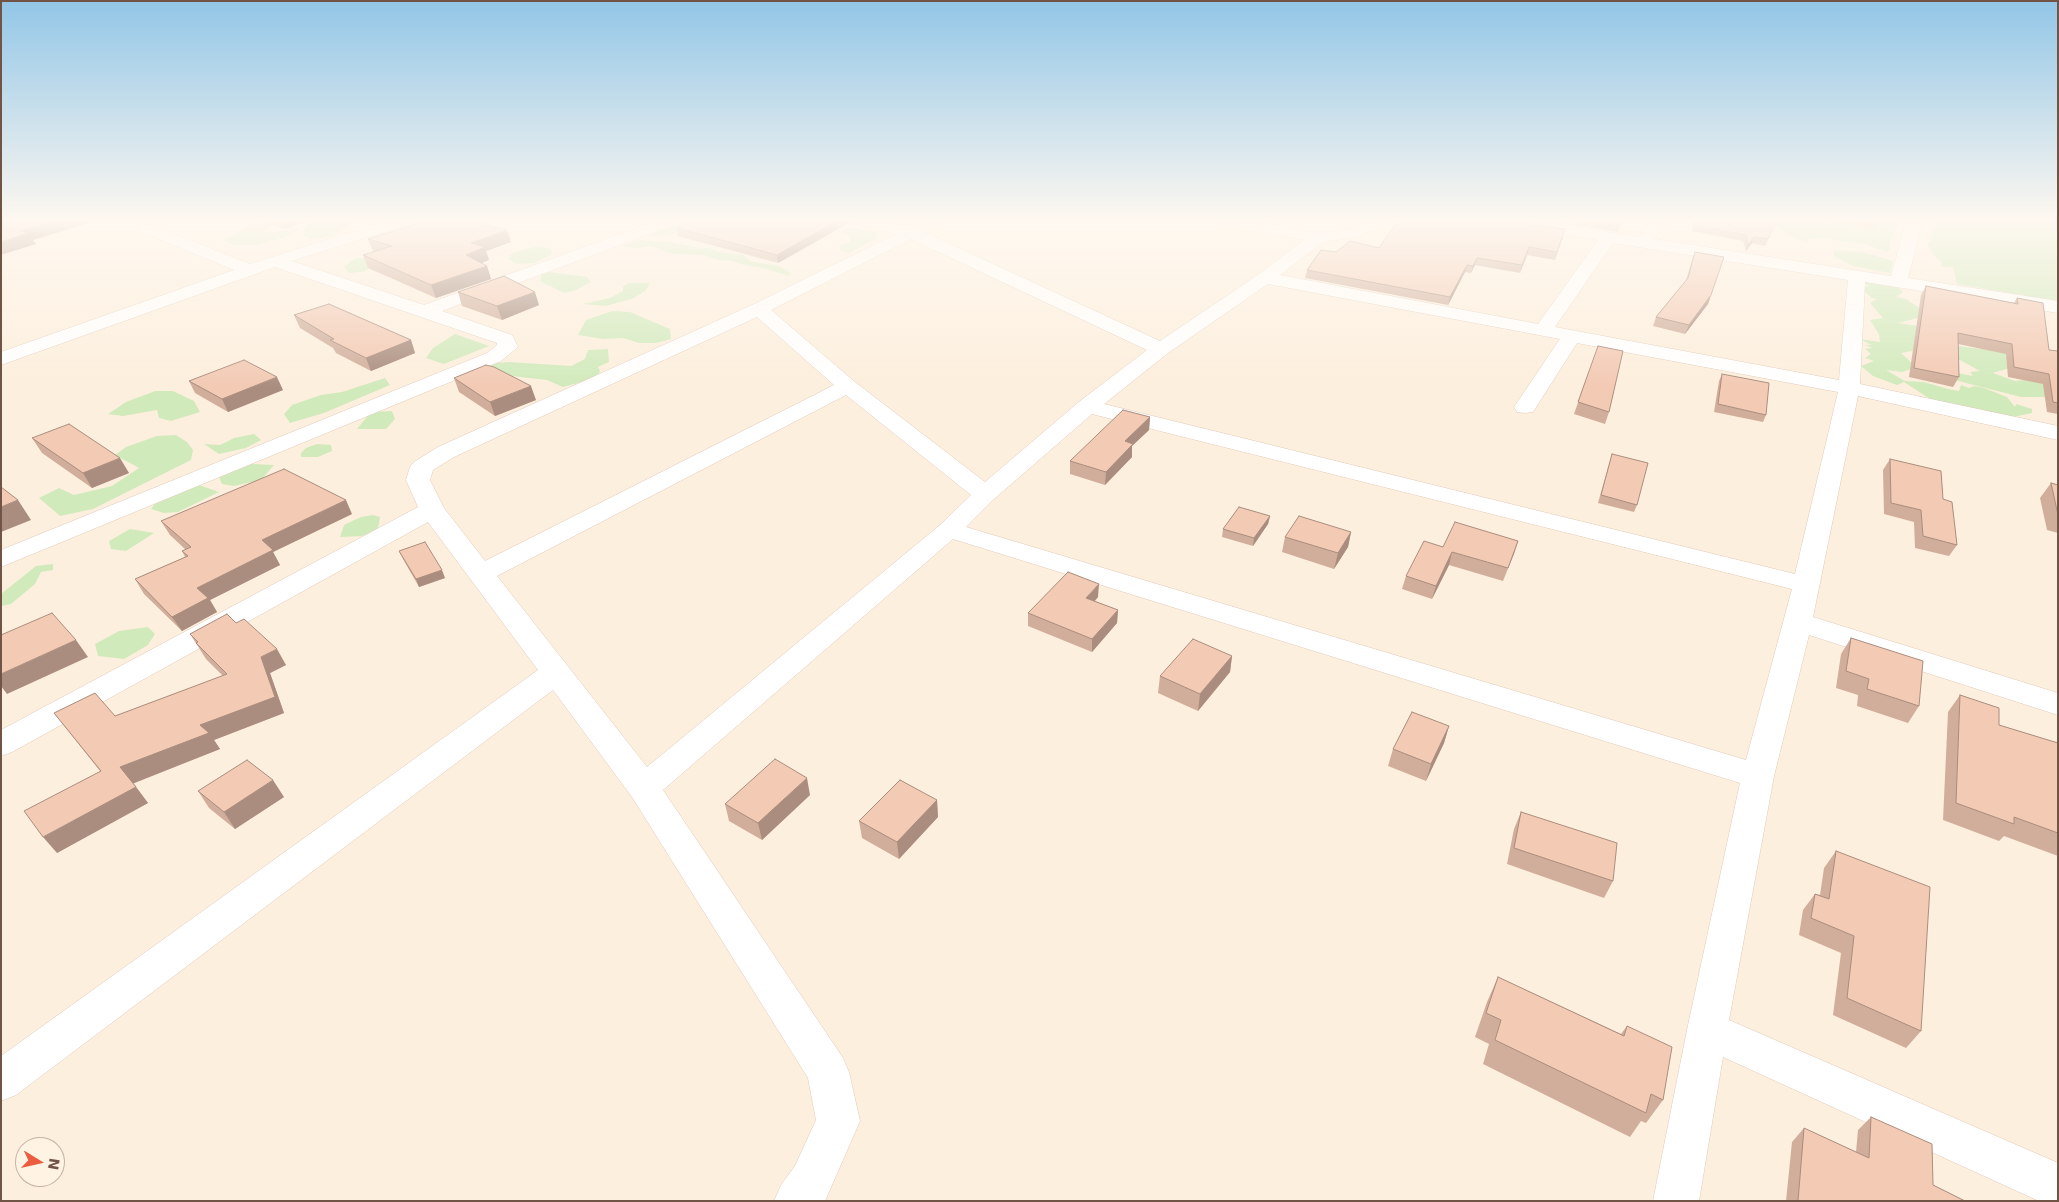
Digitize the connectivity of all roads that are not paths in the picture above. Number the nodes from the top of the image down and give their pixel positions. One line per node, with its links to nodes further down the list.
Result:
1 (235, 275): 19 (street)
2 (316, 275): 15 (street)
3 (523, 275): 15 (street)
4 (826, 275): 14 (street)
5 (1002, 275): 18 (street)
6 (1269, 275): 11 (street)
7 (1582, 275): 16 (street)
8 (1851, 275): 10 (street)
9 (1900, 275): 12 (street)
10 (1857, 276): 12 (street); 21 (street)
11 (1265, 278): 16 (street); 18 (street)
12 (1898, 282): 13 (street)
13 (2058, 307)
14 (760, 309): 20 (street); 26 (street)
15 (423, 312): 28 (street)
16 (1542, 330): 17 (street)
17 (1572, 336): 21 (street); 23 (street)
18 (1161, 349): 22 (street)
19 (1, 359)
20 (848, 386): 25 (street); 29 (street)
21 (1849, 388): 24 (street); 30 (street)
22 (1088, 406): 25 (street); 30 (street)
23 (1524, 407)
24 (2058, 433)
25 (986, 494): 27 (street)
26 (432, 510): 29 (street); 34 (street)
27 (949, 530): 35 (street); 36 (street)
28 (1, 559)
29 (481, 574): 32 (street)
30 (1807, 585): 31 (street)
31 (1798, 622): 33 (street); 35 (street)
32 (556, 672): 36 (street); 38 (street)
33 (2058, 704)
34 (1, 744)
35 (1758, 776): 37 (street)
36 (644, 788): 40 (street)
37 (1706, 1030): 39 (street); 41 (street)
38 (1, 1081)
39 (2058, 1186)
40 (797, 1201)
41 (1676, 1201)

